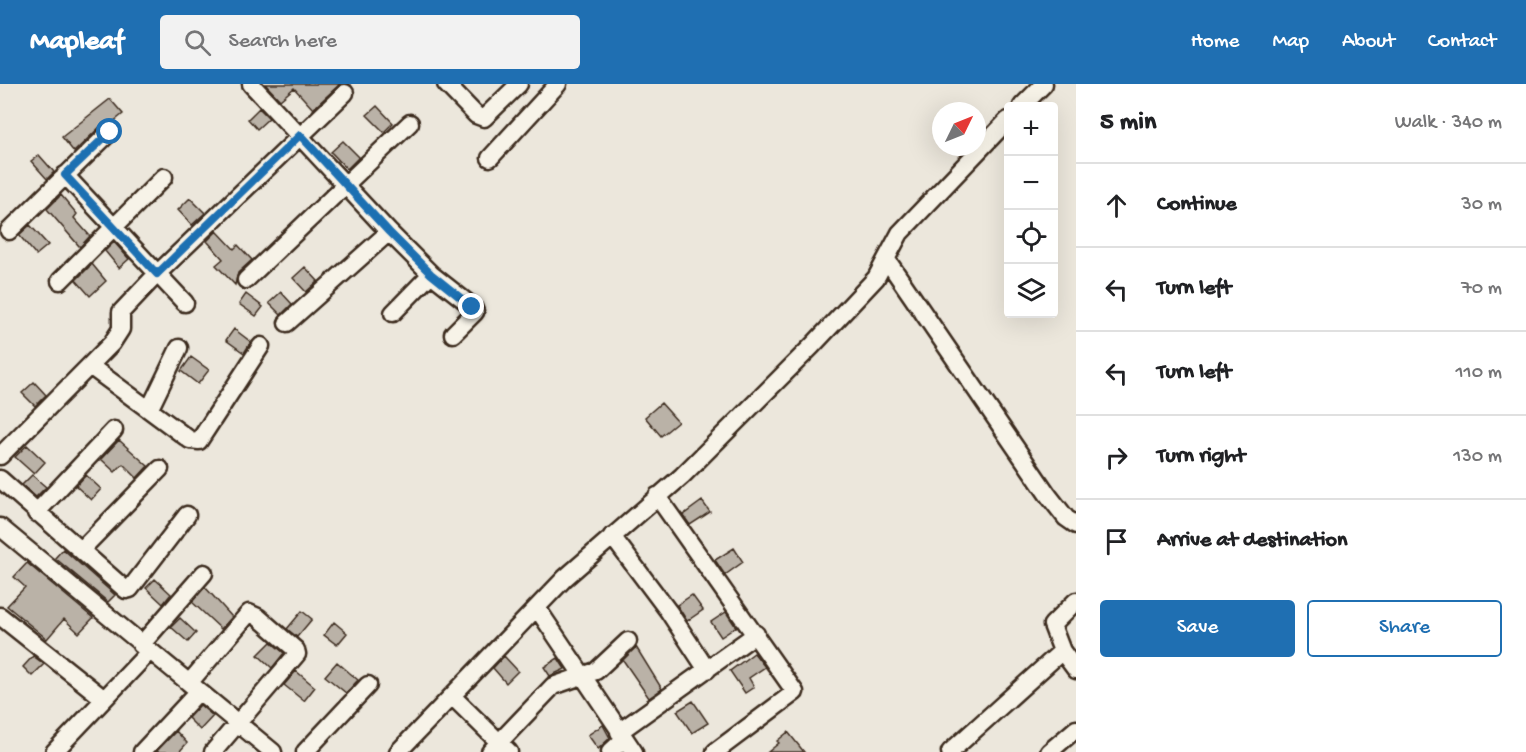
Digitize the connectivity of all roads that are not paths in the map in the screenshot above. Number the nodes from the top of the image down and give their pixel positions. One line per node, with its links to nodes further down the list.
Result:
1 (446, 84): 2 (street)
2 (519, 84)
3 (558, 84): 12 (street)
4 (1044, 84): 7 (street)
5 (254, 85): 11 (street)
6 (345, 93): 11 (street)
7 (1026, 102)
8 (410, 123): 15 (street)
9 (1004, 124): 19 (street)
10 (110, 132): 13 (street)
11 (300, 135): 15 (street); 20 (street)
12 (490, 158)
13 (65, 175): 16 (street); 17 (street)
14 (164, 177): 16 (street)
15 (347, 184): 18 (street); 22 (street)
16 (114, 227): 20 (street); 23 (street)
17 (9, 231)
18 (389, 232): 21 (street); 26 (street)
19 (887, 260): 36 (street); 39 (street)
20 (157, 274): 24 (street); 30 (street)
21 (431, 274): 25 (street); 27 (street)
22 (246, 280)
23 (60, 281)
24 (185, 303)
25 (393, 313)
26 (287, 323)
27 (453, 334)
28 (261, 346): 31 (street)
29 (179, 348): 31 (street)
30 (90, 366): 31 (street); 33 (street)
31 (150, 408)
32 (114, 430): 37 (street)
33 (0, 456)
34 (160, 470): 42 (street)
35 (0, 479): 37 (street)
36 (657, 496): 41 (street); 47 (street)
37 (36, 513): 42 (street)
38 (187, 515): 42 (street)
39 (1076, 525)
40 (0, 527): 49 (street)
41 (612, 536): 45 (street); 51 (street)
42 (81, 550)
43 (204, 573): 49 (street)
44 (1076, 601): 50 (street)
45 (537, 608): 53 (street); 56 (street)
46 (0, 616): 57 (street)
47 (756, 634): 51 (street); 69 (street)
48 (628, 641): 53 (street)
49 (145, 649): 55 (street); 57 (street)
50 (1062, 651): 52 (street); 70 (street)
51 (707, 670): 60 (street)
52 (1076, 670)
53 (584, 674): 60 (street); 61 (street)
54 (368, 685): 66 (street)
55 (194, 687): 58 (street); 58 (street); 63 (street)
56 (453, 696): 61 (street); 67 (street)
57 (104, 699): 62 (street)
58 (239, 723): 64 (street); 65 (street)
59 (1076, 729): 71 (street)
60 (626, 741): 68 (street)
61 (500, 749)
62 (54, 752)
63 (142, 752)
64 (213, 752)
65 (273, 752)
66 (305, 752)
67 (398, 752)
68 (610, 752)
69 (714, 752)
70 (950, 752)
71 (1049, 752)

